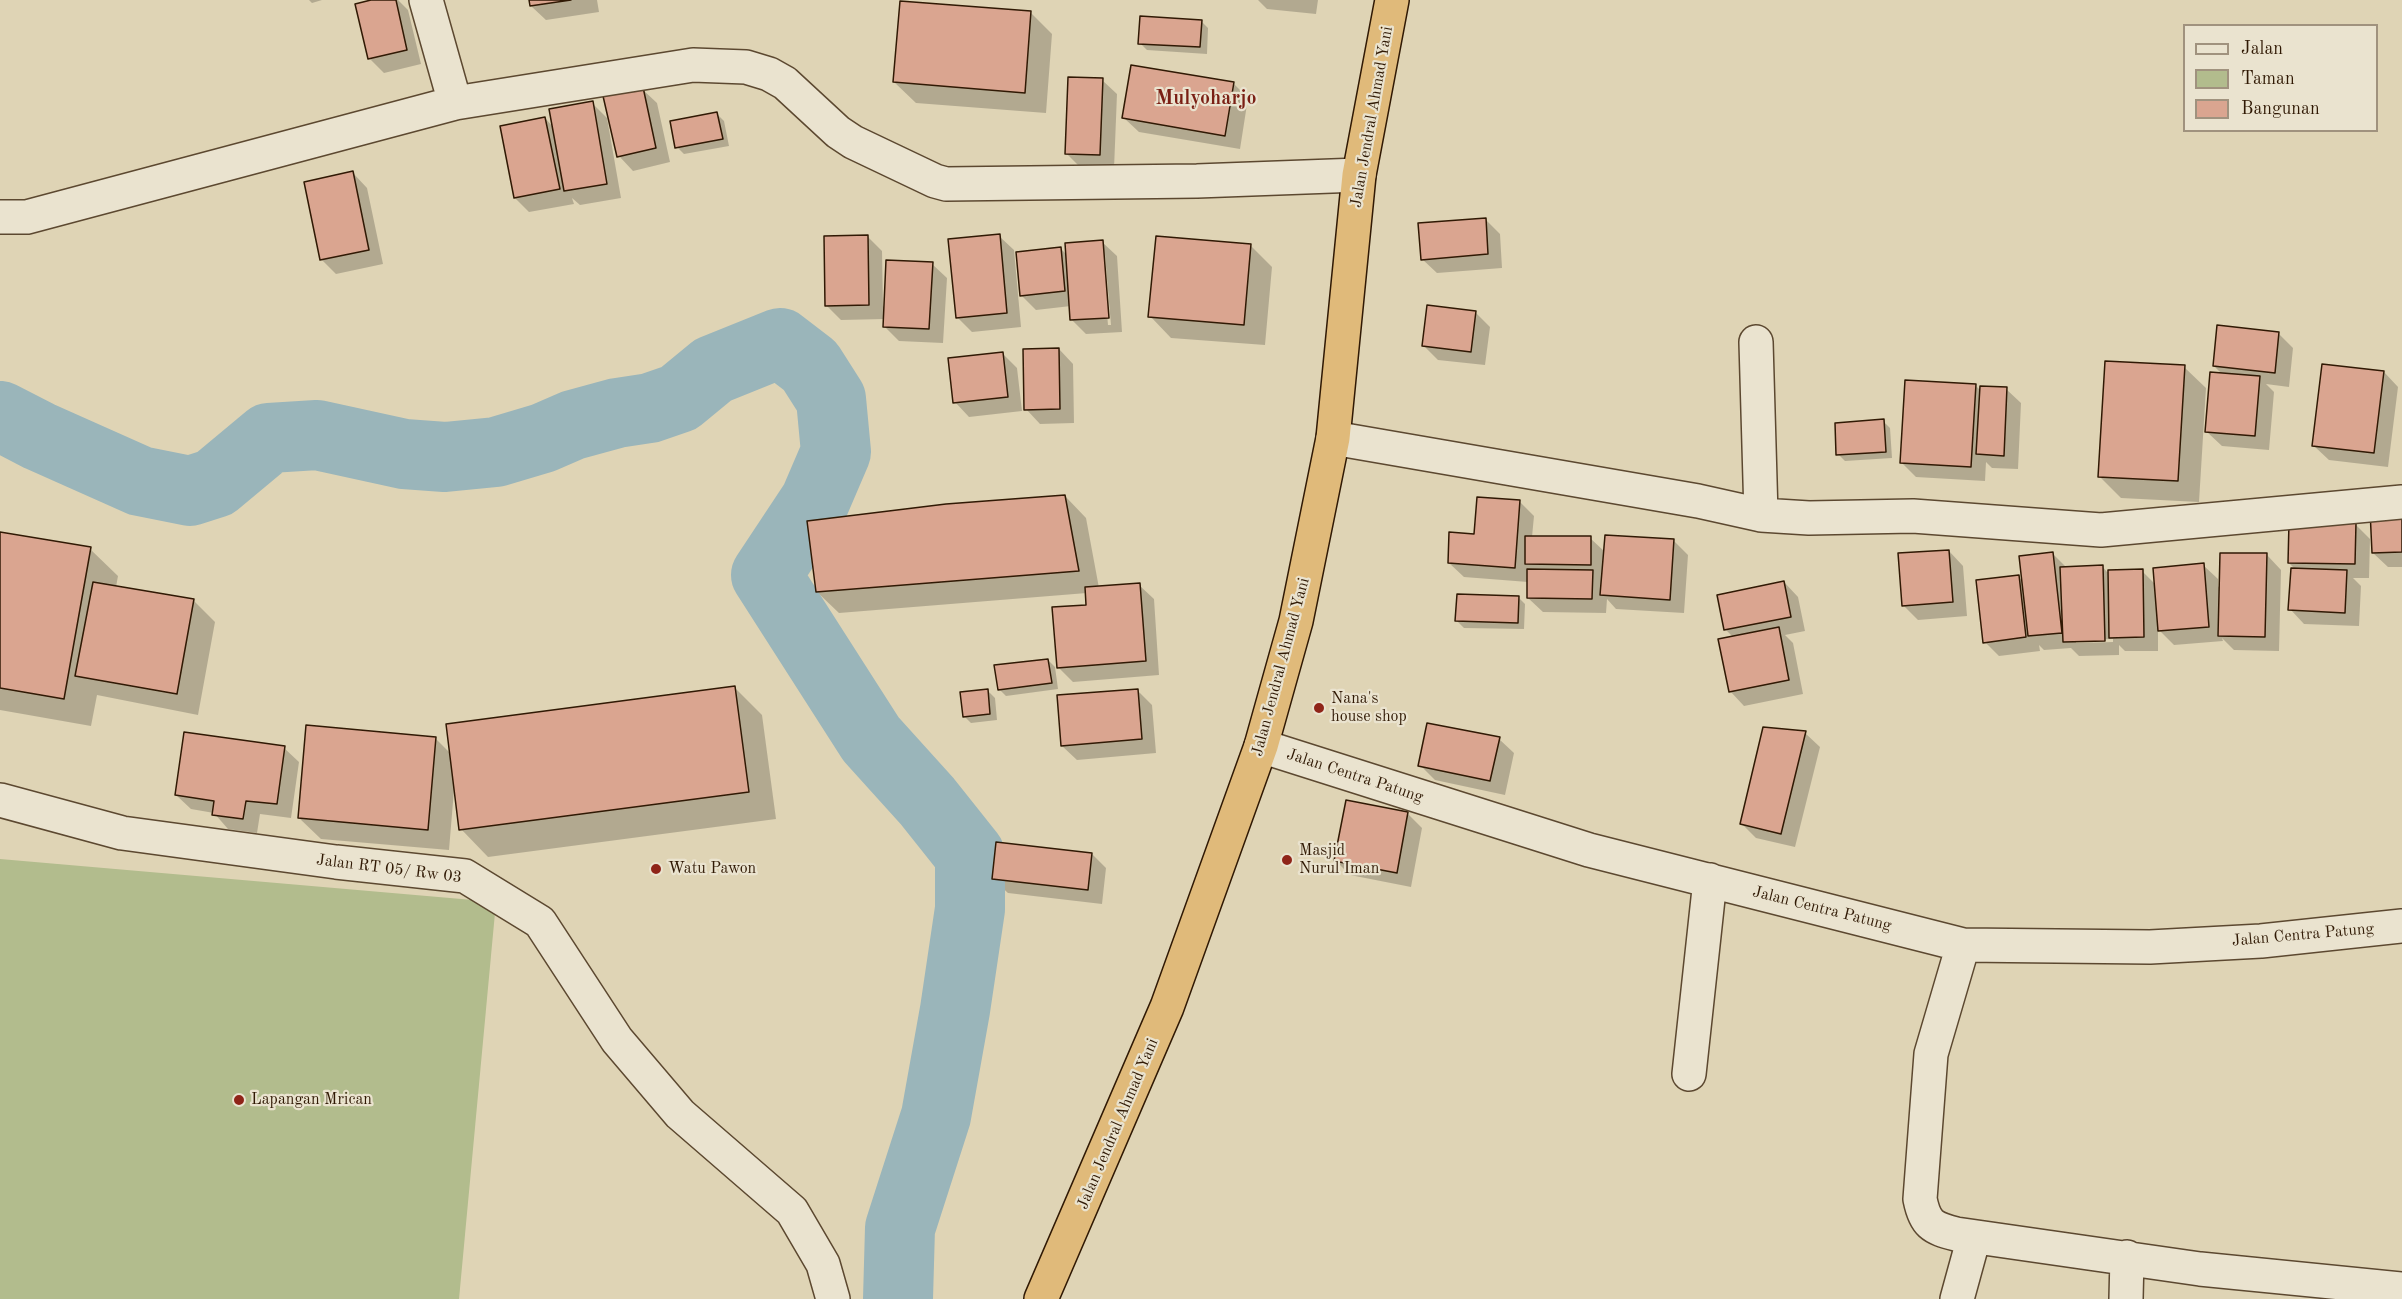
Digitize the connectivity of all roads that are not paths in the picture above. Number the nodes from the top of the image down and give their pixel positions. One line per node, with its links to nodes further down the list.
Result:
1 (426, 0): 3 (street)
2 (1392, 0): 4 (highway, Jalan Jendral Ahmad Yani)
3 (455, 104): 4 (street); 5 (street)
4 (1359, 176): 7 (highway, Jalan Jendral Ahmad Yani)
5 (0, 217)
6 (1756, 342): 9 (street)
7 (1333, 438): 9 (street); 10 (highway, Jalan Jendral Ahmad Yani)
8 (2402, 502): 9 (street)
9 (1761, 515)
10 (1261, 746): 12 (street, Jalan Centra Patung); 20 (highway, Jalan Jendral Ahmad Yani)
11 (0, 800): 19 (street, Jalan RT 05/ Rw 03)
12 (1710, 880): 14 (street, Jalan Centra Patung); 15 (street)
13 (2402, 926): 14 (street, Jalan Centra Patung)
14 (1963, 945): 16 (street)
15 (1689, 1074)
16 (1974, 1237): 17 (street); 21 (street)
17 (2127, 1257): 18 (street); 22 (street)
18 (2402, 1289)
19 (833, 1299)
20 (1041, 1299)
21 (1957, 1299)
22 (2126, 1299)

